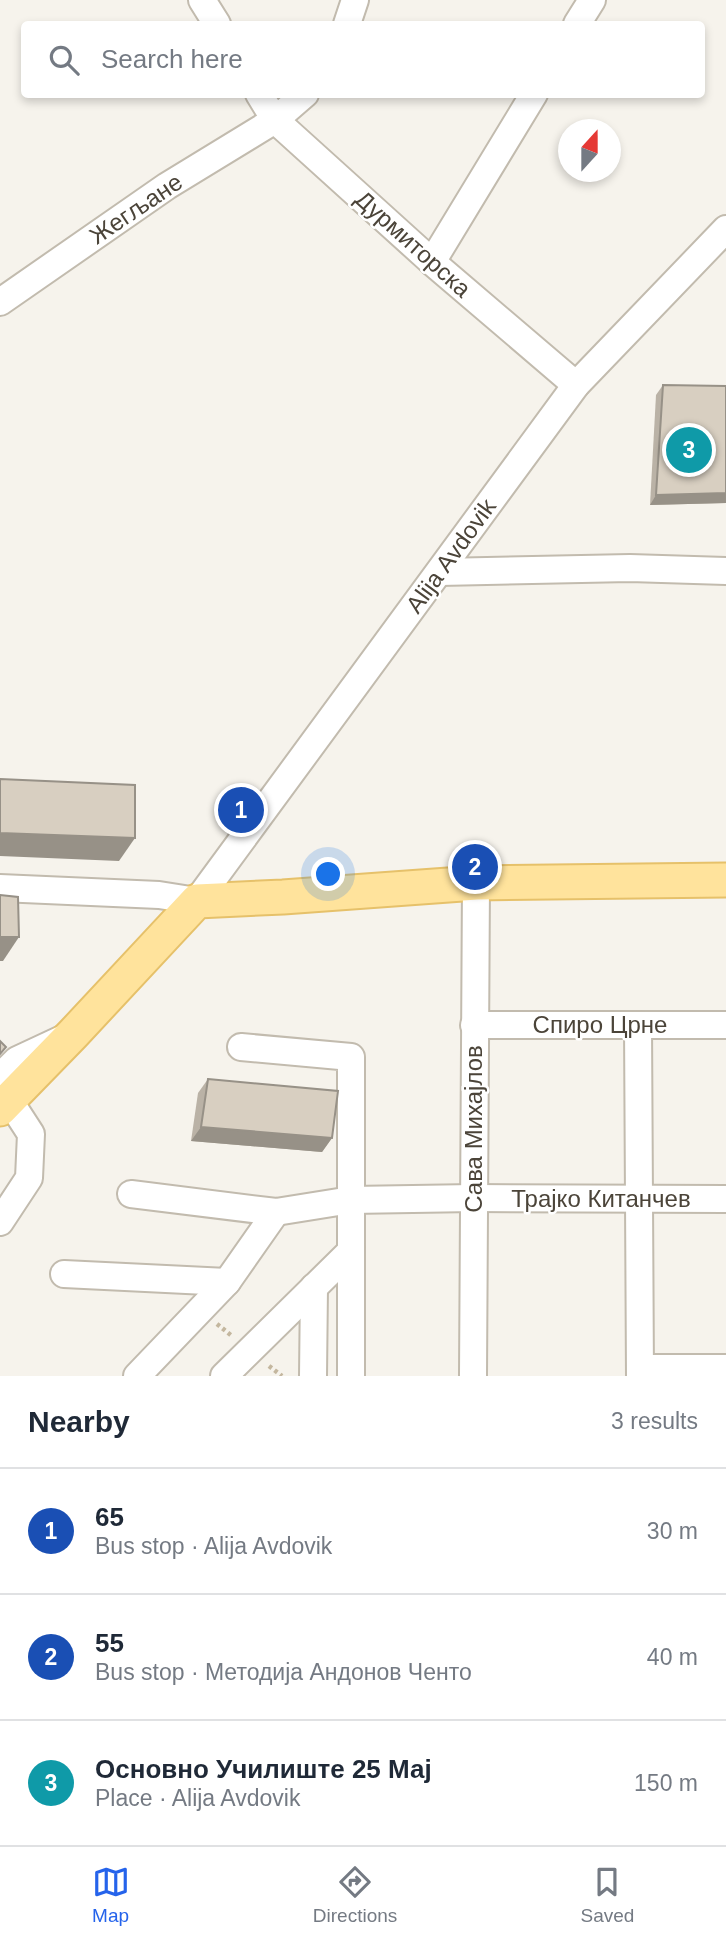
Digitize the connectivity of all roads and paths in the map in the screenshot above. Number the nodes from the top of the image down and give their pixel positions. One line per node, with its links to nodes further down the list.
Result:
1 (202, 0): 4 (street)
2 (355, 0): 5 (street)
3 (592, 0): 6 (street)
4 (215, 21)
5 (348, 21)
6 (579, 21)
7 (262, 98): 10 (street, Дурмиторска)
8 (300, 98): 10 (street, Жегљане)
9 (532, 98): 12 (street)
10 (275, 120): 12 (street, Дурмиторска); 13 (street, Жегљане)
11 (726, 229): 14 (street, Alija Avdovik)
12 (432, 262): 14 (street, Дурмиторска)
13 (0, 302)
14 (576, 385): 16 (street, Alija Avdovik)
15 (726, 571): 16 (street)
16 (440, 572): 20 (street, Alija Avdovik)
17 (726, 880): 18 (main road)
18 (476, 883): 20 (main road); 21 (street, Сава Михајлов)
19 (0, 888): 20 (street)
20 (197, 901): 25 (main road)
21 (474, 1025): 22 (street, Спиро Црне); 27 (street, Сава Михајлов)
22 (638, 1025): 23 (street, Спиро Црне); 30 (street)
23 (726, 1025)
24 (241, 1047): 29 (street)
25 (3, 1095): 32 (street)
26 (131, 1194): 31 (street, Трајко Китанчев)
27 (474, 1198): 29 (street, Трајко Китанчев); 30 (street, Трајко Китанчев); 43 (street, Сава Михајлов)
28 (726, 1199): 30 (street, Трајко Китанчев)
29 (351, 1200): 31 (street, Трајко Китанчев); 33 (street)
30 (638, 1200): 38 (street)
31 (276, 1212): 35 (street)
32 (0, 1222)
33 (351, 1251): 36 (street); 42 (street)
34 (64, 1274): 35 (street)
35 (228, 1282): 39 (street)
36 (314, 1287): 40 (street); 41 (street)
37 (726, 1368): 38 (street)
38 (640, 1372)
39 (137, 1376)
40 (224, 1376)
41 (313, 1376)
42 (351, 1376)
43 (473, 1376)

